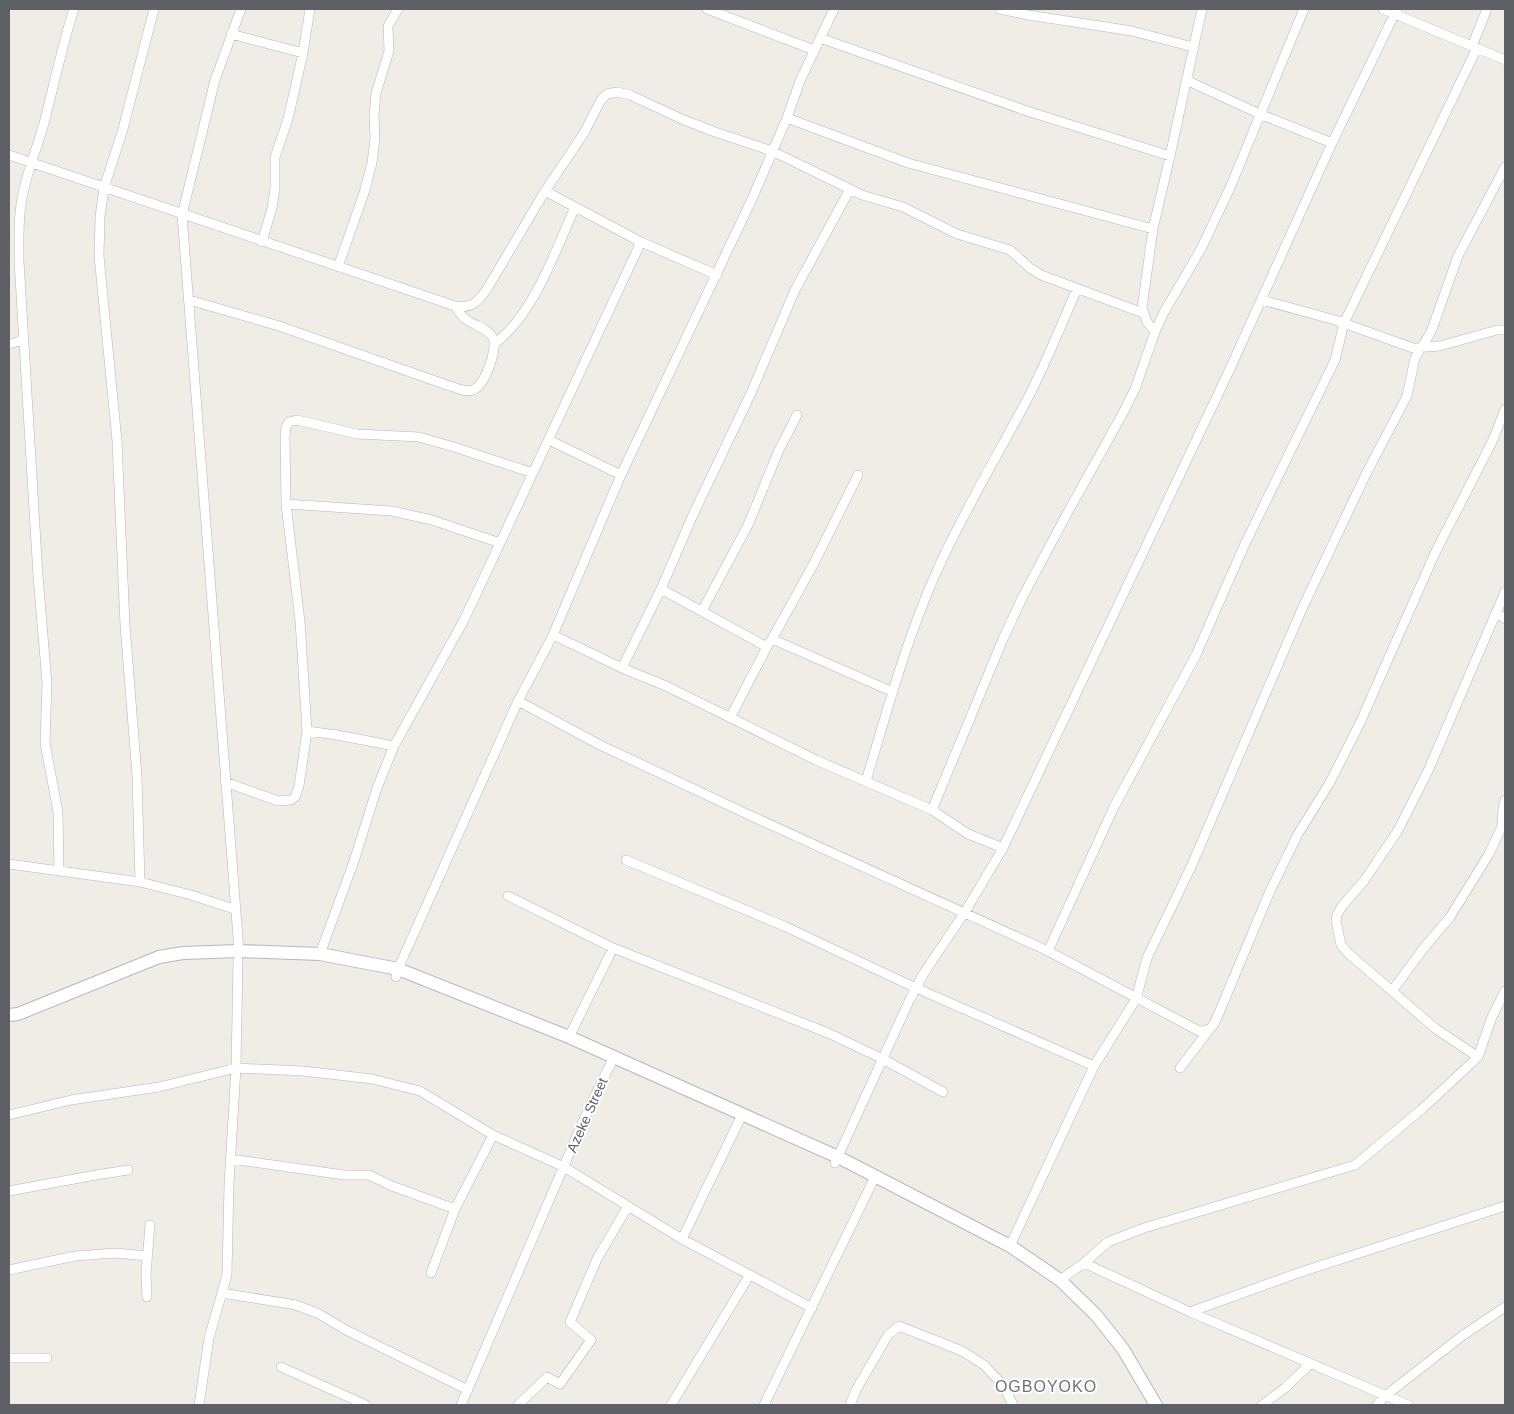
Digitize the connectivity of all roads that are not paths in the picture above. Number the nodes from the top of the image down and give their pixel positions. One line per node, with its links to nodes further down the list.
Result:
1 (74, 9): 28 (street)
2 (154, 9): 30 (street)
3 (241, 9): 14 (street)
4 (310, 9): 19 (street)
5 (398, 9): 40 (street)
6 (707, 9): 18 (street)
7 (834, 9): 15 (street)
8 (1000, 9): 16 (street)
9 (1202, 9): 16 (street)
10 (1304, 9): 22 (street)
11 (1383, 9): 13 (street)
12 (1487, 9): 17 (street)
13 (1396, 11): 17 (street); 24 (street)
14 (231, 34): 19 (street); 34 (street)
15 (820, 38): 18 (street); 27 (street)
16 (1193, 46): 21 (street)
17 (1474, 47): 20 (street); 47 (street)
18 (814, 50): 23 (street)
19 (304, 53): 36 (street)
20 (1505, 60)
21 (1186, 80): 22 (street); 27 (street)
22 (1262, 114): 24 (street); 49 (street)
23 (787, 118): 25 (street); 35 (street)
24 (1332, 143): 44 (street)
25 (772, 151): 31 (street); 32 (street); 41 (street)
26 (9, 155): 28 (street)
27 (1170, 156): 35 (street)
28 (32, 162): 30 (street); 38 (street)
29 (1505, 166): 53 (street)
30 (104, 188): 34 (street); 83 (street)
31 (850, 189): 42 (street); 62 (street)
32 (544, 191): 33 (street); 45 (street)
33 (575, 207): 37 (street); 52 (street)
34 (182, 215): 36 (street); 43 (street)
35 (1153, 229): 46 (street)
36 (262, 242): 40 (street)
37 (641, 242): 41 (street); 56 (street)
38 (19, 261): 39 (street); 50 (street)
39 (9, 264)
40 (338, 267): 45 (street)
41 (717, 275): 58 (street)
42 (1077, 289): 46 (street); 70 (street)
43 (189, 300): 52 (street); 76 (street)
44 (1262, 300): 47 (street); 79 (street)
45 (454, 306): 52 (street)
46 (1143, 313): 49 (street)
47 (1344, 323): 53 (street); 88 (street)
48 (1505, 330): 53 (street)
49 (1155, 332): 78 (street)
50 (24, 340): 51 (street); 82 (street)
51 (9, 344)
52 (494, 344)
53 (1421, 348): 95 (street)
54 (1505, 409): 98 (street)
55 (797, 415): 64 (street)
56 (549, 440): 57 (street); 58 (street)
57 (533, 473): 60 (street); 61 (street)
58 (621, 475): 67 (street)
59 (858, 475): 68 (street)
60 (286, 504): 61 (street); 73 (street)
61 (500, 543): 74 (street)
62 (660, 589): 64 (street); 69 (street)
63 (1505, 592): 65 (street)
64 (702, 612): 68 (street)
65 (1497, 613): 66 (street); 94 (street)
66 (1505, 619)
67 (552, 635): 69 (street); 71 (street)
68 (770, 643): 70 (street); 72 (street)
69 (622, 668): 72 (street)
70 (892, 692): 75 (street)
71 (518, 701): 86 (street); 91 (street)
72 (730, 718): 75 (street)
73 (307, 731): 74 (street); 76 (street)
74 (394, 746): 89 (street)
75 (866, 781): 78 (street)
76 (225, 782): 85 (street)
77 (1505, 800): 94 (street)
78 (932, 810): 79 (street)
79 (1003, 848): 86 (street)
80 (626, 860): 92 (street)
81 (9, 864): 82 (street)
82 (59, 870): 83 (street)
83 (140, 882): 85 (street)
84 (508, 896): 87 (street)
85 (234, 908): 90 (street)
86 (965, 912): 88 (street); 92 (street)
87 (613, 948): 99 (street); 101 (street)
88 (1048, 951): 95 (street)
89 (320, 954): 90 (main road); 91 (main road)
90 (238, 956): 91 (main road); 96 (main road); 97 (main road); 104 (street)
91 (397, 973): 99 (main road); 102 (main road)
92 (916, 988): 101 (street); 103 (street)
93 (1505, 990): 100 (street)
94 (1392, 991): 100 (street)
95 (1136, 999): 98 (street); 103 (street)
96 (9, 1015)
97 (9, 1022)
98 (1209, 1030): 105 (street)
99 (569, 1037): 111 (main road)
100 (1478, 1057): 123 (street)
101 (883, 1058): 106 (street); 111 (street)
102 (611, 1063): 108 (main road); 112 (street, Azeke Street)
103 (1094, 1066): 121 (street)
104 (236, 1068): 107 (street); 109 (street); 110 (street)
105 (1180, 1068)
106 (942, 1092)
107 (9, 1115)
108 (739, 1121): 111 (main road); 120 (street)
109 (493, 1135): 112 (street); 118 (street)
110 (231, 1158): 118 (street); 128 (street)
111 (836, 1160): 114 (main road)
112 (564, 1167): 116 (street); 138 (street, Azeke Street)
113 (128, 1170): 115 (street)
114 (876, 1179): 121 (main road); 131 (street); 133 (main road)
115 (9, 1191)
116 (628, 1206): 120 (street); 143 (street)
117 (1505, 1206): 132 (street)
118 (455, 1209): 125 (street)
119 (150, 1225): 122 (street)
120 (682, 1239): 126 (street)
121 (1010, 1246): 127 (main road)
122 (148, 1256): 124 (street); 129 (street)
123 (1084, 1263): 127 (street); 132 (street)
124 (9, 1270)
125 (430, 1273)
126 (749, 1276): 131 (street); 144 (street)
127 (1060, 1280): 133 (main road)
128 (222, 1293): 138 (street); 140 (street)
129 (148, 1297)
130 (1505, 1307): 139 (street)
131 (812, 1308): 145 (street)
132 (1190, 1312): 136 (street)
133 (1093, 1318): 148 (main road); 149 (main road)
134 (9, 1358): 135 (street)
135 (47, 1358)
136 (1310, 1364): 139 (street); 150 (street)
137 (281, 1367): 141 (street)
138 (468, 1390): 142 (street, Azeke Street)
139 (1385, 1396): 151 (street); 152 (street)
140 (199, 1405)
141 (366, 1405)
142 (461, 1405)
143 (518, 1405)
144 (671, 1405)
145 (764, 1405)
146 (850, 1405): 147 (street)
147 (1013, 1405)
148 (1148, 1405)
149 (1156, 1405)
150 (1262, 1405)
151 (1377, 1405)
152 (1408, 1405)

